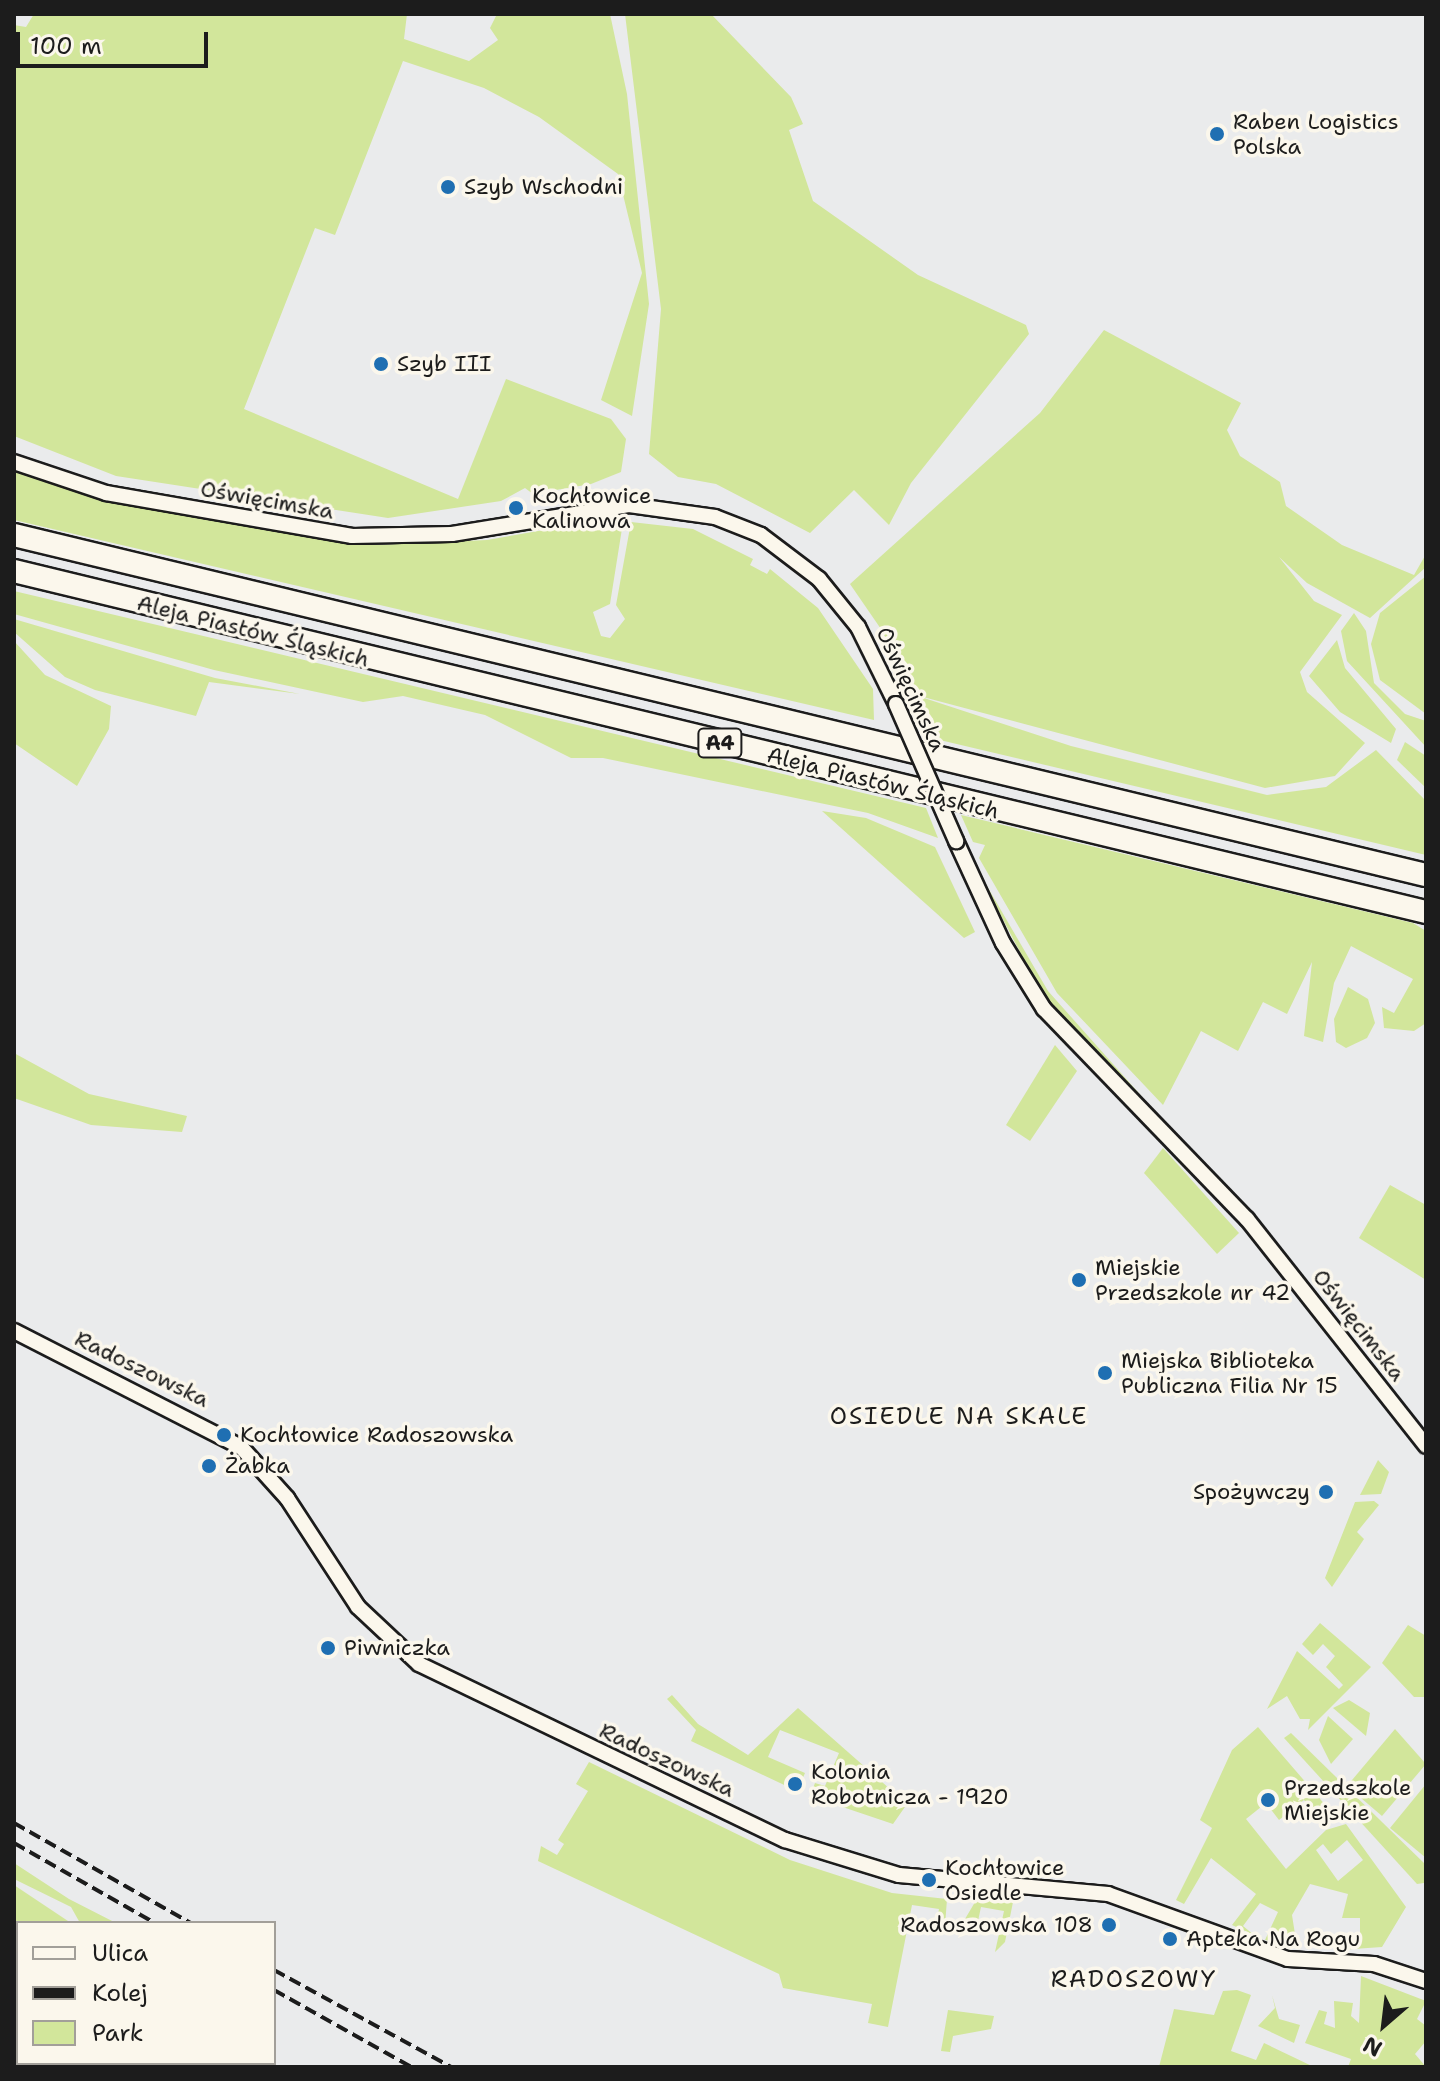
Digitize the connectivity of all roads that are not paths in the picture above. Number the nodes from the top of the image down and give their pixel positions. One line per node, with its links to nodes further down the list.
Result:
1 (14, 462): 7 (street, Oświęcimska, bridge)
2 (14, 535): 4 (highway, Aleja Piastów Śląskich / A4)
3 (14, 571): 5 (highway, Aleja Piastów Śląskich / A4)
4 (1426, 875)
5 (1426, 912)
6 (14, 1331): 8 (street, Radoszowska)
7 (1426, 1446)
8 (1426, 1981)

